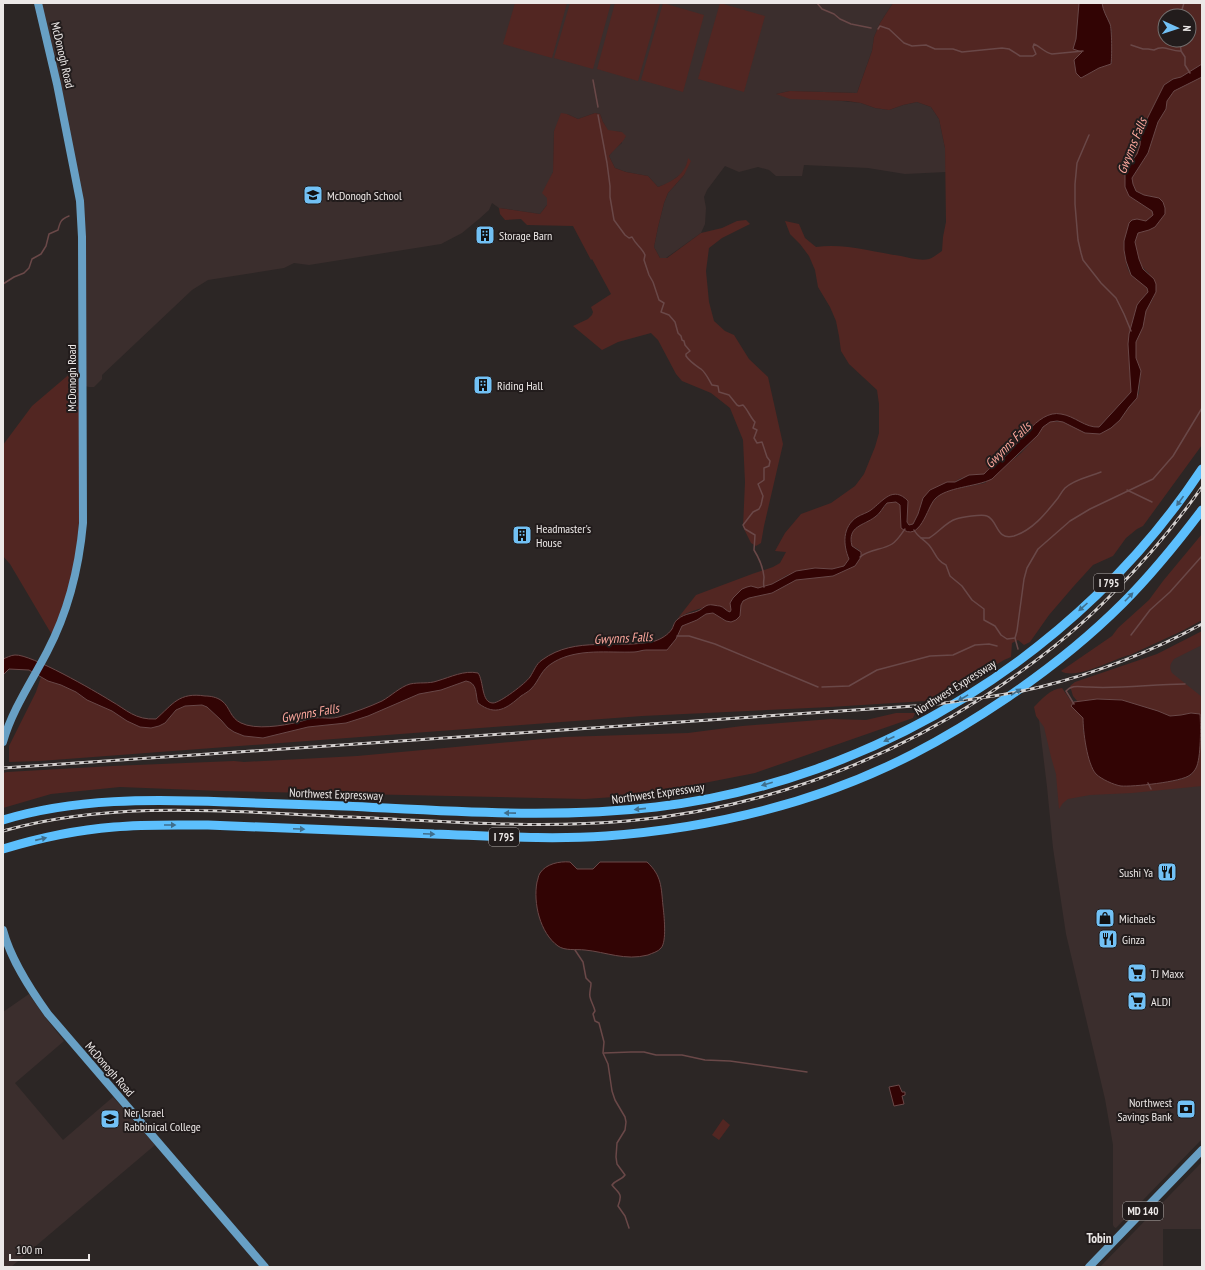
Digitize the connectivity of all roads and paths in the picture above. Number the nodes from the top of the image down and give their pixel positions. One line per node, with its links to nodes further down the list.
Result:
1 (38, 3): 4 (main road, McDonogh Road)
2 (1202, 469): 5 (highway, Northwest Expressway / I 795, one-way to 5)
3 (1202, 510): 6 (highway, I 795, one-way to 3)
4 (3, 742)
5 (3, 820)
6 (3, 849)
7 (3, 930): 9 (main road, McDonogh Road)
8 (1202, 1150): 10 (main road, MD 140)
9 (265, 1267)
10 (1089, 1267)

